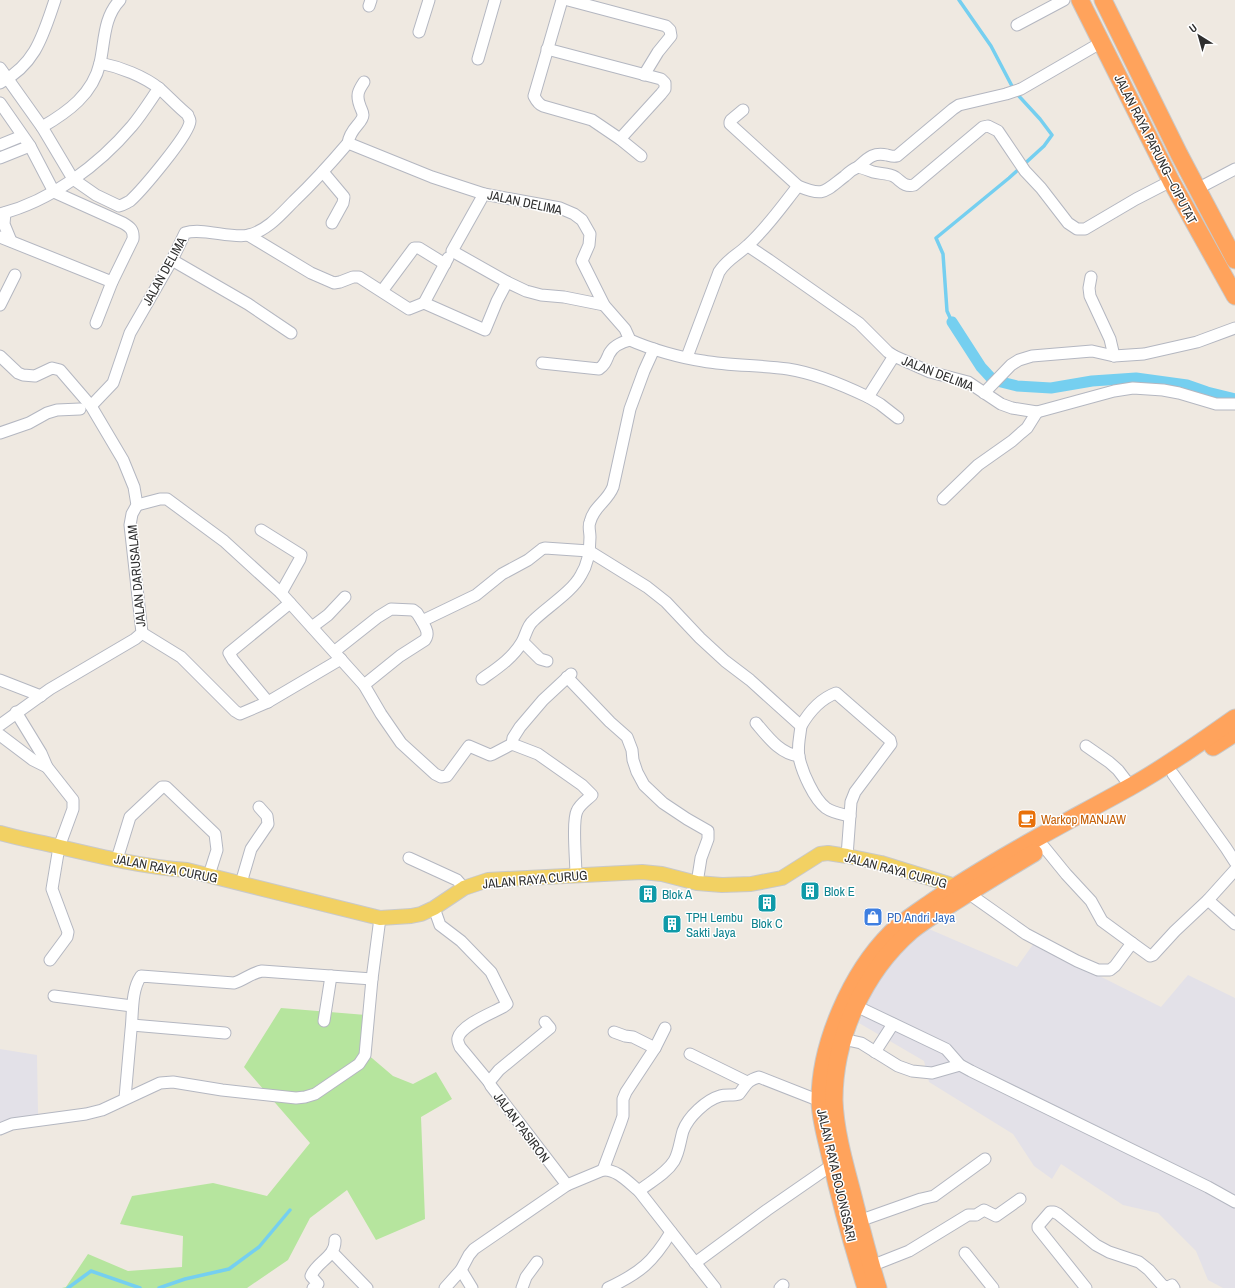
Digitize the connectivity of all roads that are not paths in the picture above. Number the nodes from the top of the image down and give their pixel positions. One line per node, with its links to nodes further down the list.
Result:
1 (55, 0): 18 (street)
2 (120, 0): 15 (street)
3 (429, 0): 11 (street)
4 (495, 0): 14 (street)
5 (562, 0): 13 (street)
6 (568, 0): 17 (street)
7 (1064, 0): 10 (street)
8 (1080, 0): 12 (highway, JALAN RAYA PARUNG—CIPUTAT)
9 (1106, 1): 37 (highway, JALAN RAYA PARUNG—CIPUTAT)
10 (1017, 25)
11 (419, 32)
12 (1102, 42): 31 (street); 35 (highway, JALAN RAYA PARUNG—CIPUTAT)
13 (547, 49): 17 (street); 25 (street)
14 (478, 59)
15 (100, 63): 20 (street); 23 (street)
16 (0, 68): 18 (street)
17 (644, 75): 25 (street)
18 (3, 81): 23 (street)
19 (364, 82): 26 (street)
20 (159, 88): 34 (street); 34 (street)
21 (0, 103): 24 (street)
22 (743, 110): 36 (street)
23 (42, 127): 34 (street)
24 (22, 136): 27 (street); 28 (street)
25 (620, 139): 29 (street)
26 (348, 143): 33 (street, JALAN DELIMA); 39 (street, JALAN DELIMA)
27 (0, 145)
28 (30, 146): 30 (street); 38 (street)
29 (641, 156)
30 (0, 158)
31 (858, 167): 35 (street); 36 (street)
32 (1235, 169): 37 (street)
33 (323, 172): 41 (street); 42 (street, JALAN DELIMA)
34 (73, 179): 38 (street)
35 (1171, 181): 55 (highway, JALAN RAYA PARUNG—CIPUTAT)
36 (798, 186): 45 (street)
37 (1197, 188): 48 (highway, JALAN RAYA PARUNG—CIPUTAT)
38 (54, 192): 40 (street); 52 (street)
39 (484, 194): 46 (street); 58 (street, JALAN DELIMA)
40 (2, 213): 44 (street)
41 (332, 223)
42 (248, 235): 47 (street, JALAN DELIMA); 54 (street)
43 (0, 237): 44 (street)
44 (11, 241): 52 (street)
45 (748, 246): 65 (street); 67 (street)
46 (452, 251): 49 (street); 53 (street)
47 (172, 260): 61 (street); 72 (street, JALAN DELIMA)
48 (1235, 260)
49 (445, 264): 54 (street); 56 (street)
50 (15, 274): 57 (street)
51 (1091, 277): 66 (street)
52 (112, 282): 59 (street)
53 (507, 282): 56 (street); 58 (street)
54 (382, 291): 56 (street)
55 (1235, 296)
56 (424, 303)
57 (0, 305)
58 (604, 305): 62 (street, JALAN DELIMA)
59 (96, 323)
60 (1235, 328): 66 (street)
61 (291, 333)
62 (630, 340): 63 (street); 68 (street)
63 (654, 349): 67 (street); 80 (street)
64 (0, 356): 72 (street, JALAN DARUSALAM)
65 (894, 356): 69 (street, JALAN DELIMA); 70 (street, JALAN DELIMA)
66 (1114, 356): 69 (street)
67 (687, 357): 70 (street)
68 (542, 363)
69 (990, 386): 74 (street, JALAN DELIMA)
70 (868, 397): 75 (street)
71 (1235, 404): 74 (street, JALAN DELIMA)
72 (91, 406): 78 (street, JALAN DARUSALAM)
73 (80, 409): 76 (street)
74 (1037, 412): 77 (street)
75 (898, 418)
76 (0, 433)
77 (943, 499)
78 (136, 505): 81 (street); 86 (street, JALAN DARUSALAM)
79 (262, 530): 81 (street)
80 (589, 551): 84 (street); 87 (street); 99 (street)
81 (281, 593): 83 (street)
82 (345, 597): 85 (street)
83 (290, 603): 85 (street); 94 (street)
84 (422, 620): 88 (street); 92 (street)
85 (312, 627): 88 (street)
86 (142, 633): 93 (street, JALAN DARUSALAM); 94 (street)
87 (523, 642): 89 (street); 90 (street)
88 (338, 655): 92 (street); 94 (street)
89 (547, 661)
90 (482, 679)
91 (0, 680): 93 (street)
92 (364, 685): 102 (street)
93 (41, 696): 95 (street, JALAN DARUSALAM)
94 (268, 702)
95 (16, 712): 98 (street, JALAN DARUSALAM); 105 (street)
96 (1235, 718): 107 (highway, JALAN RAYA BOJONGSARI)
97 (756, 723): 104 (street)
98 (0, 725)
99 (801, 726): 104 (street); 109 (street)
100 (0, 735): 105 (street)
101 (1233, 738): 106 (highway, JALAN RAYA BOJONGSARI)
102 (512, 744): 119 (street); 122 (street)
103 (1086, 746): 107 (street)
104 (799, 756): 109 (street)
105 (47, 767): 112 (street)
106 (1173, 774): 111 (street); 113 (highway, JALAN RAYA BOJONGSARI)
107 (1131, 787): 124 (highway, JALAN RAYA BOJONGSARI)
108 (260, 807): 121 (street)
109 (850, 816): 114 (street)
110 (0, 833): 112 (main road, JALAN RAYA CURUG)
111 (1231, 846): 117 (street)
112 (59, 847): 116 (main road, JALAN RAYA CURUG); 130 (street)
113 (1044, 847): 124 (highway, JALAN RAYA BOJONGSARI); 129 (street)
114 (847, 856): 122 (main road, JALAN RAYA CURUG); 124 (main road, JALAN RAYA CURUG)
115 (409, 858): 123 (street)
116 (117, 859): 120 (main road, JALAN RAYA CURUG); 120 (street)
117 (1235, 862)
118 (1235, 870): 125 (street)
119 (576, 874): 122 (main road, JALAN RAYA CURUG); 123 (main road, JALAN RAYA CURUG)
120 (209, 875): 121 (main road, JALAN RAYA CURUG)
121 (241, 883): 127 (main road, JALAN RAYA CURUG)
122 (697, 883)
123 (464, 888): 126 (main road, JALAN RAYA CURUG)
124 (962, 890): 129 (street); 135 (highway, JALAN RAYA BOJONGSARI); 151 (highway, JALAN RAYA BOJONGSARI)
125 (1208, 900): 128 (street); 129 (street)
126 (434, 908): 127 (main road, JALAN RAYA CURUG); 148 (street)
127 (380, 918): 132 (street)
128 (1235, 924)
129 (1132, 943)
130 (50, 960)
131 (331, 976): 132 (street); 134 (street); 136 (street)
132 (372, 979): 150 (street)
133 (54, 996): 134 (street)
134 (132, 1006): 139 (street)
135 (856, 1006): 138 (street); 143 (highway, JALAN RAYA BOJONGSARI)
136 (324, 1021)
137 (545, 1022): 148 (street, JALAN PASIRON)
138 (893, 1024): 145 (street); 147 (street)
139 (132, 1026): 142 (street); 150 (street)
140 (665, 1028): 144 (street)
141 (614, 1032): 144 (street)
142 (226, 1033)
143 (843, 1039): 145 (street); 160 (highway, JALAN RAYA BOJONGSARI)
144 (655, 1048): 155 (street)
145 (875, 1052): 147 (street)
146 (690, 1054): 149 (street)
147 (960, 1065): 159 (street)
148 (489, 1082): 156 (street, JALAN PASIRON)
149 (747, 1082): 151 (street); 157 (street)
150 (125, 1098): 152 (street)
151 (820, 1101): 154 (highway, JALAN RAYA BOJONGSARI)
152 (0, 1129)
153 (985, 1159): 160 (street)
154 (832, 1165): 166 (street); 177 (highway, JALAN RAYA BOJONGSARI)
155 (604, 1170): 156 (street); 157 (street)
156 (567, 1185): 168 (street)
157 (639, 1191): 161 (street)
158 (1020, 1199): 167 (street)
159 (1235, 1202)
160 (859, 1221): 167 (highway, JALAN RAYA BOJONGSARI)
161 (671, 1232): 166 (street); 175 (street)
162 (335, 1240): 163 (street)
163 (332, 1252): 169 (street); 171 (street)
164 (965, 1253): 179 (street)
165 (537, 1262): 174 (street)
166 (695, 1264): 176 (street)
167 (871, 1266): 178 (highway, JALAN RAYA BOJONGSARI)
168 (461, 1270): 172 (street); 173 (street)
169 (318, 1287)
170 (1172, 1287): 180 (street)
171 (367, 1288)
172 (445, 1288)
173 (472, 1288)
174 (522, 1288)
175 (608, 1288)
176 (715, 1288)
177 (866, 1288)
178 (878, 1288)
179 (993, 1288)
180 (1086, 1288)

